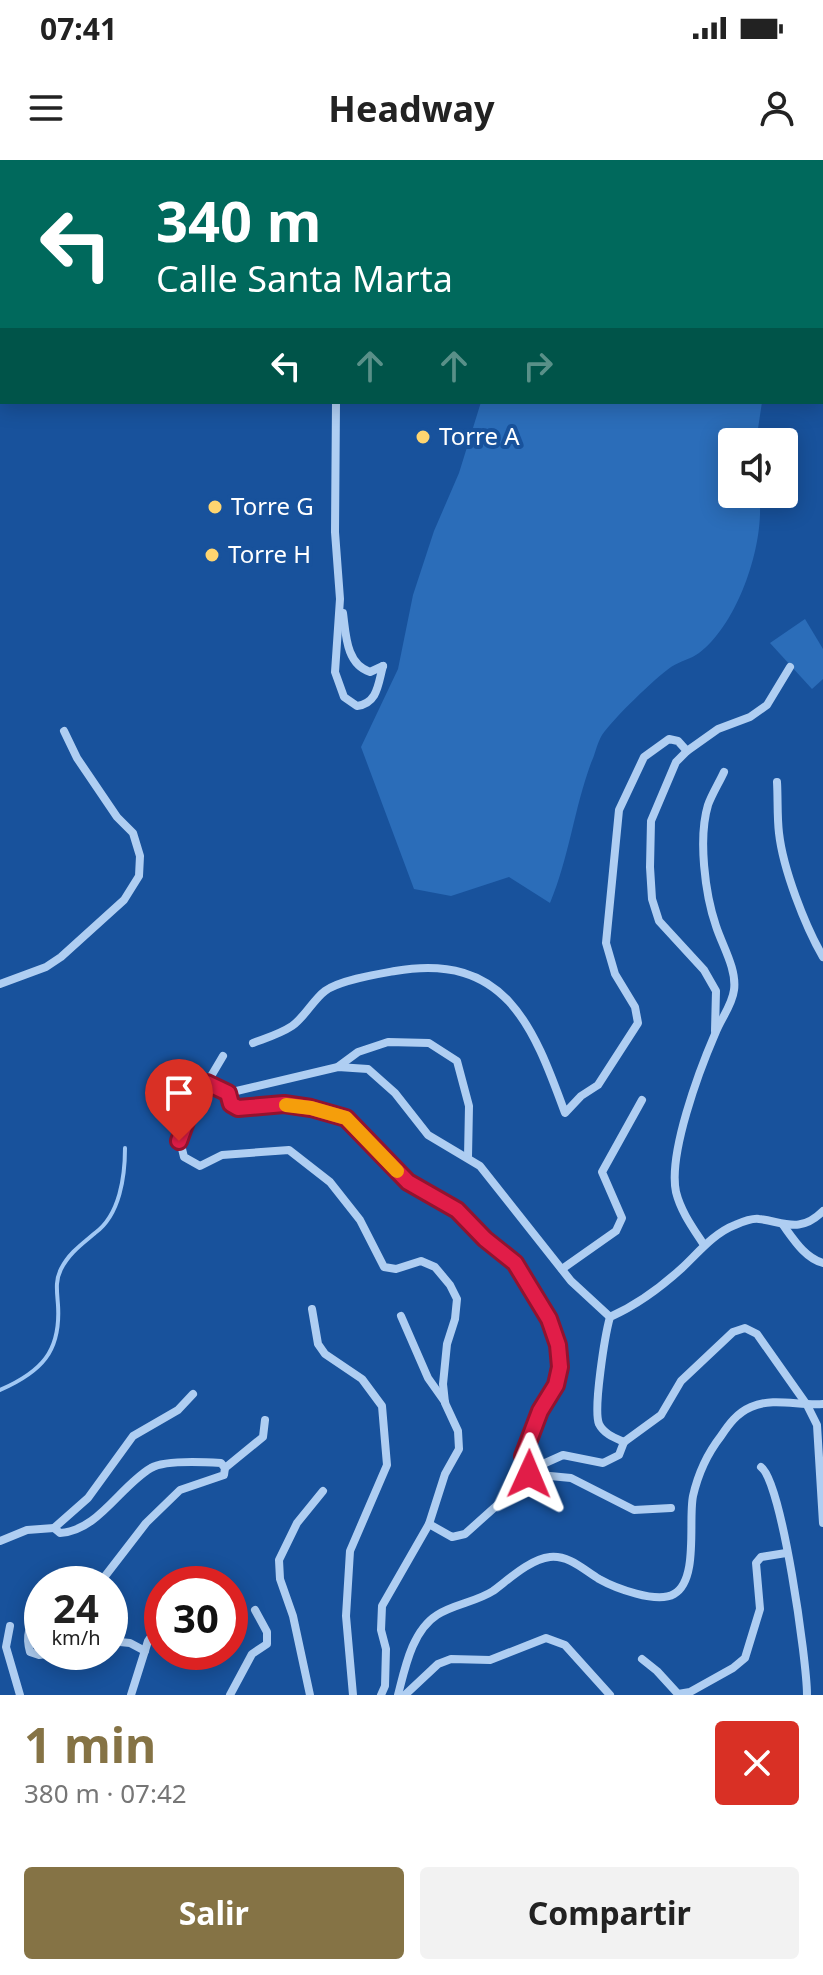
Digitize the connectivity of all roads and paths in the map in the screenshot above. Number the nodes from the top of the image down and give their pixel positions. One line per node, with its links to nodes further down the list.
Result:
1 (336, 404): 2 (street)
2 (340, 599): 2 (street)
3 (790, 667): 5 (street)
4 (64, 731): 9 (street)
5 (687, 751): 10 (street); 11 (street)
6 (724, 772): 10 (street)
7 (777, 782): 8 (street)
8 (823, 957)
9 (0, 984)
10 (715, 1032): 20 (street)
11 (253, 1043)
12 (223, 1056): 14 (street)
13 (338, 1067): 15 (street); 17 (street); 17 (street)
14 (207, 1083): 15 (street); 27 (street)
15 (228, 1093): 34 (street)
16 (642, 1100): 22 (street)
17 (468, 1157): 22 (street)
18 (823, 1211): 19 (street)
19 (783, 1225): 20 (street); 21 (street)
20 (704, 1245): 25 (street)
21 (823, 1263)
22 (562, 1269): 25 (street)
23 (312, 1309): 51 (street)
24 (401, 1316): 27 (street)
25 (610, 1317): 31 (street)
26 (193, 1394): 39 (street)
27 (445, 1403): 38 (street)
28 (823, 1404): 29 (street)
29 (807, 1405): 31 (street); 37 (street); 53 (street)
30 (265, 1420): 33 (street)
31 (624, 1442): 34 (street)
32 (761, 1467): 41 (street)
33 (225, 1468): 39 (street); 42 (street)
34 (529, 1474): 36 (street); 38 (street)
35 (323, 1491): 50 (street)
36 (671, 1508)
37 (823, 1523)
38 (429, 1524): 52 (street)
39 (54, 1528): 40 (street)
40 (0, 1541)
41 (786, 1553): 46 (street); 56 (street)
42 (113, 1566)
43 (255, 1610): 49 (street)
44 (10, 1626): 47 (street)
45 (144, 1654): 48 (street)
46 (642, 1659)
47 (20, 1695)
48 (131, 1695)
49 (230, 1695)
50 (310, 1695)
51 (353, 1695)
52 (381, 1695)
53 (398, 1695)
54 (405, 1695): 55 (street)
55 (610, 1695)
56 (807, 1695)

